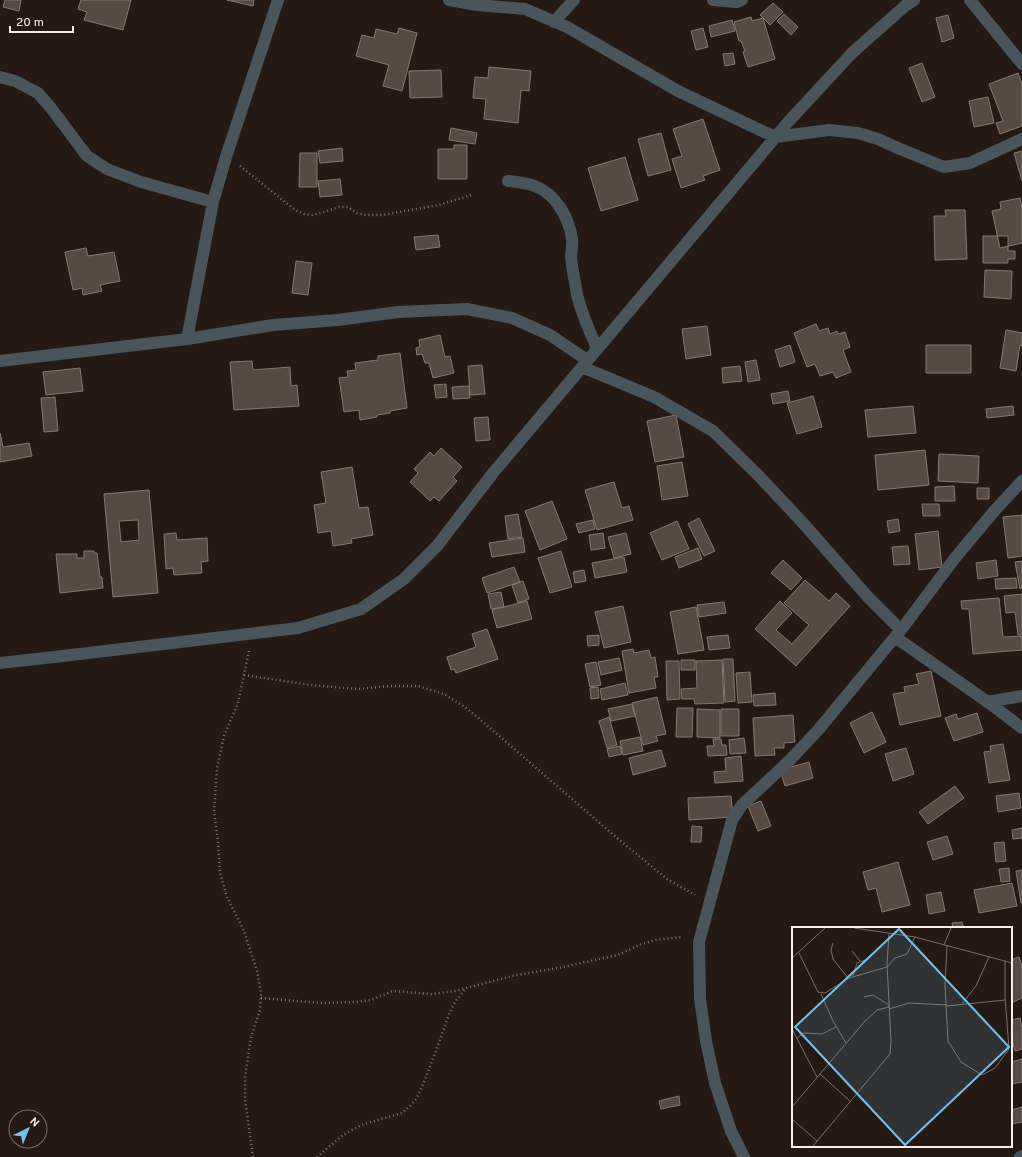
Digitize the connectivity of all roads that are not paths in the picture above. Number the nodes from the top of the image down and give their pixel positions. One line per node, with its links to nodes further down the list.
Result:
1 (278, 0): 15 (street)
2 (449, 0): 8 (street)
3 (574, 0): 9 (street)
4 (713, 0): 5 (street)
5 (742, 0)
6 (914, 0): 12 (street)
7 (970, 0): 10 (street)
8 (518, 4): 9 (street)
9 (554, 22): 12 (street)
10 (1022, 64)
11 (0, 77): 15 (street)
12 (775, 137): 13 (street); 17 (street)
13 (1022, 139)
14 (508, 181): 17 (street)
15 (213, 202): 16 (street)
16 (187, 339): 18 (street); 19 (street)
17 (597, 348): 19 (street)
18 (0, 361)
19 (584, 363): 21 (street); 22 (street)
20 (1022, 482): 21 (street)
21 (898, 634): 24 (street); 26 (street)
22 (0, 663)
23 (1022, 696): 24 (street)
24 (988, 702): 25 (street)
25 (1022, 728)
26 (744, 1157)

